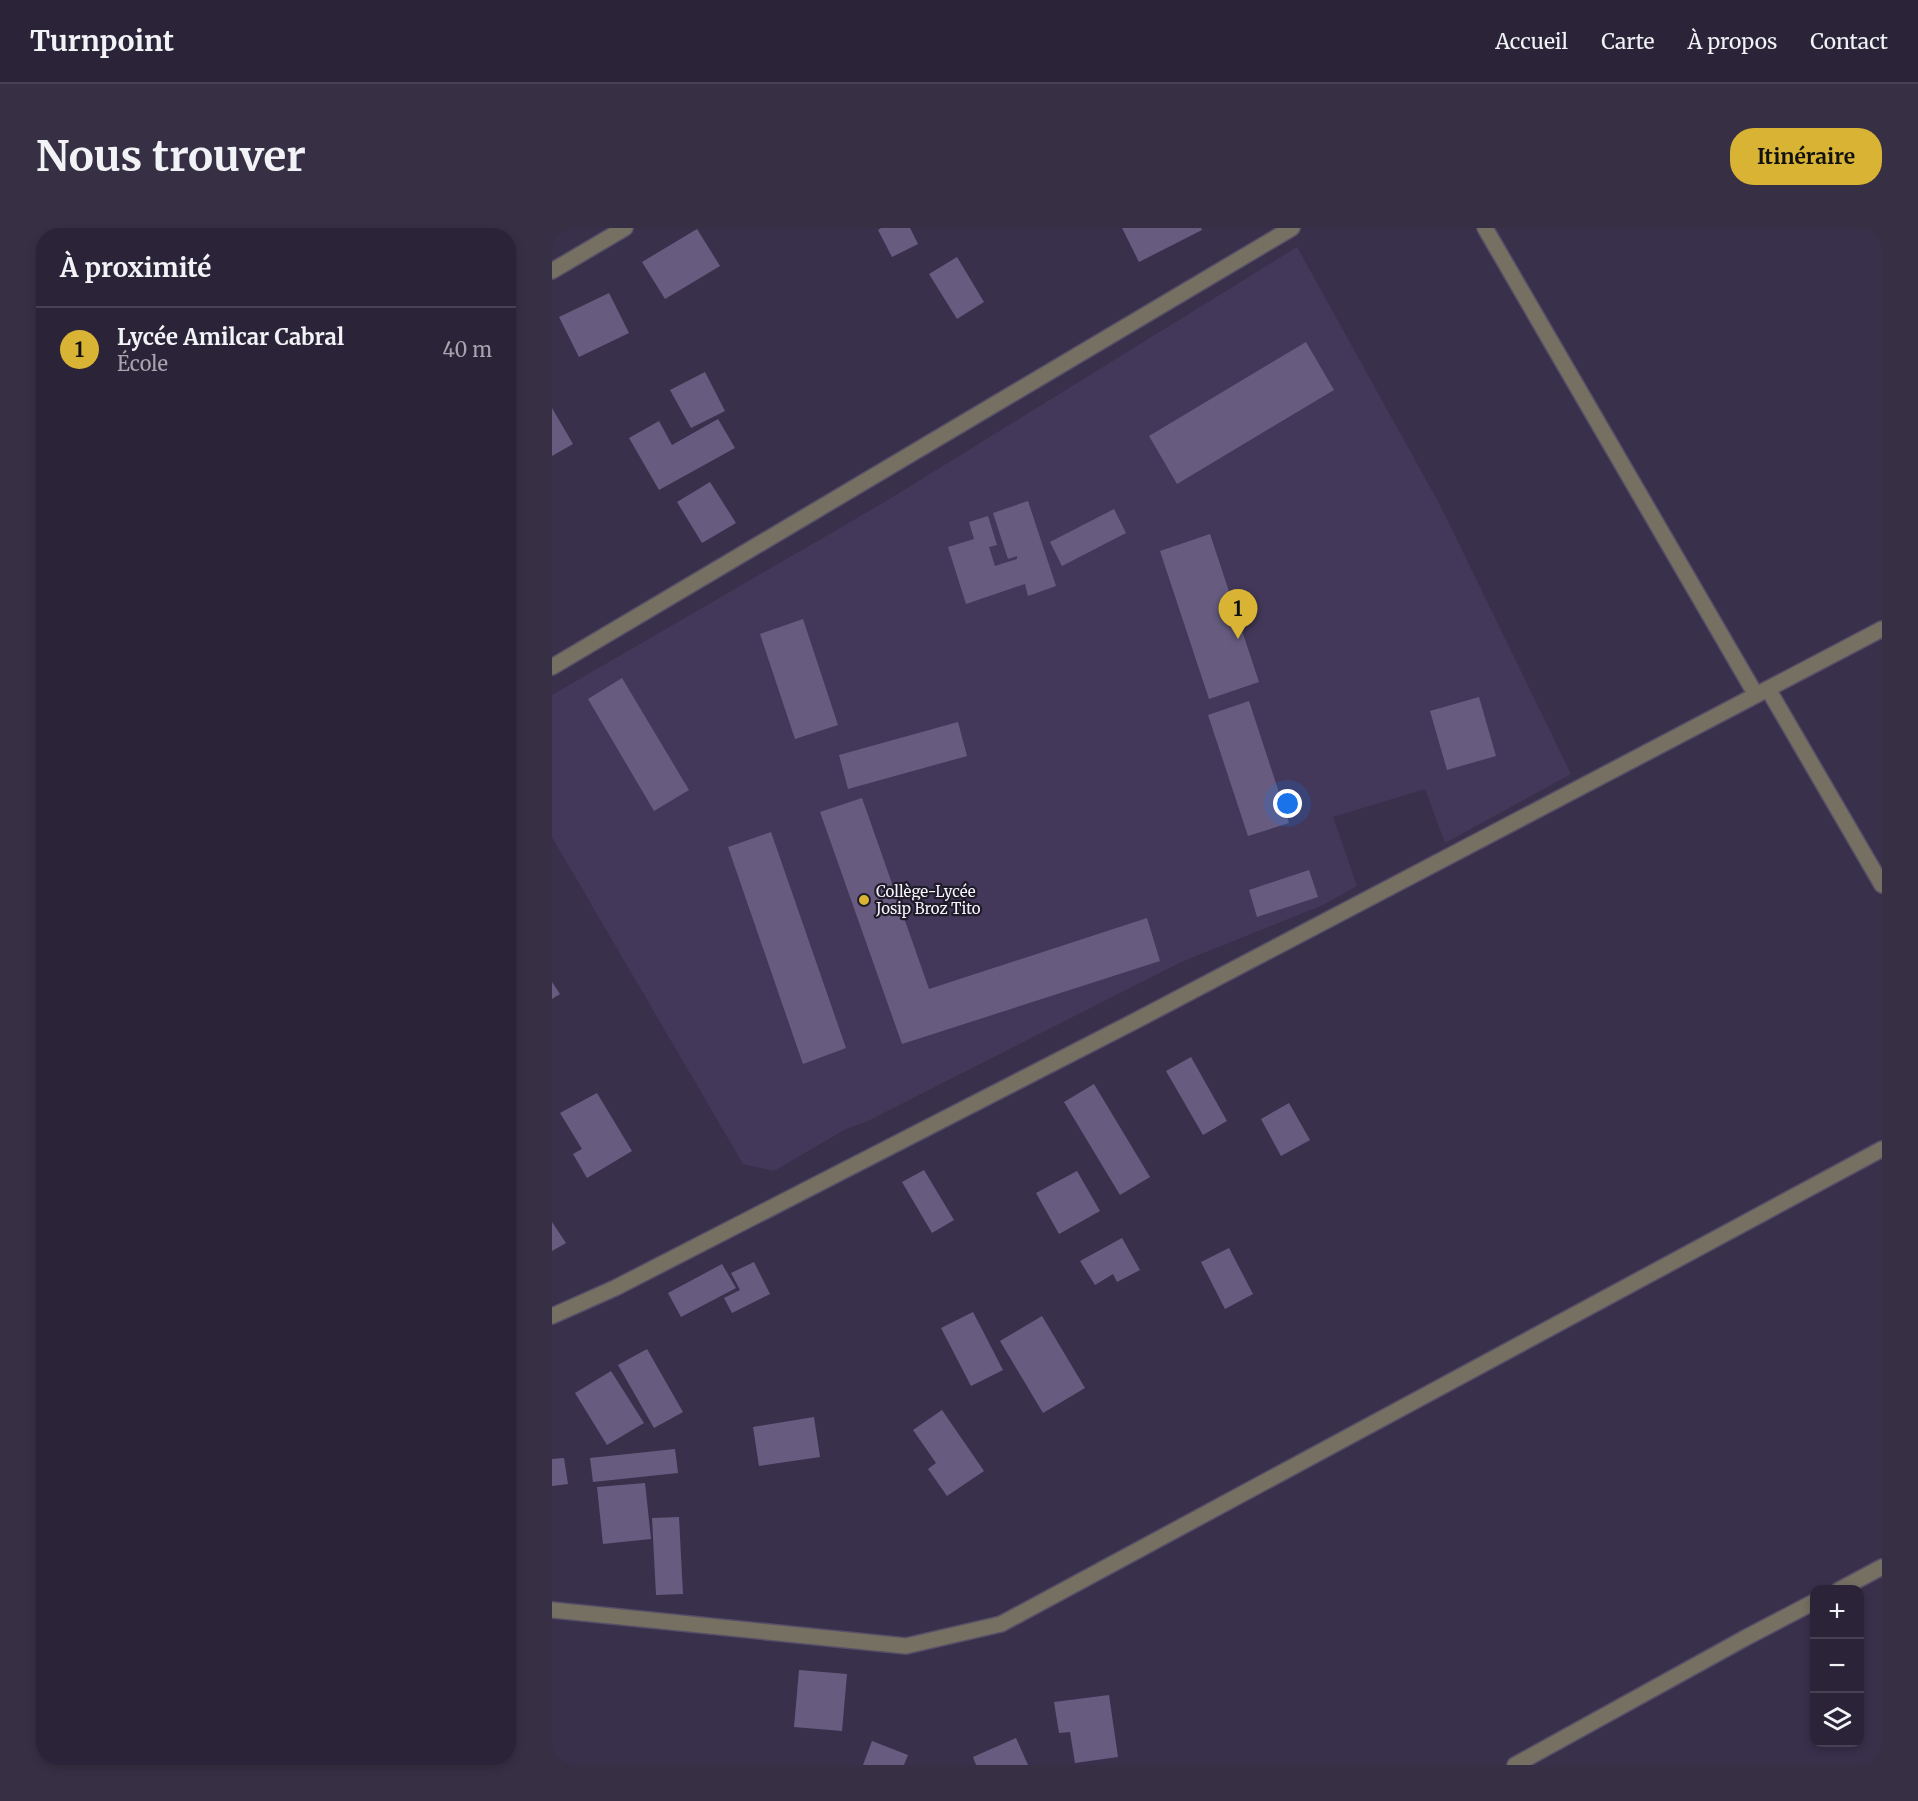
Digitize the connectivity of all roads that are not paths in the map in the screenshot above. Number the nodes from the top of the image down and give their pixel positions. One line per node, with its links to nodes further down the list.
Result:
1 (625, 228): 4 (street)
2 (1292, 228): 6 (street)
3 (1485, 228): 7 (street)
4 (552, 271)
5 (1882, 629): 7 (street)
6 (552, 667)
7 (1762, 692): 8 (street); 10 (street)
8 (1882, 885)
9 (1882, 1149): 14 (street)
10 (552, 1316)
11 (1882, 1567): 12 (street)
12 (1848, 1585)
13 (1810, 1605): 15 (street)
14 (552, 1610)
15 (1515, 1765)

